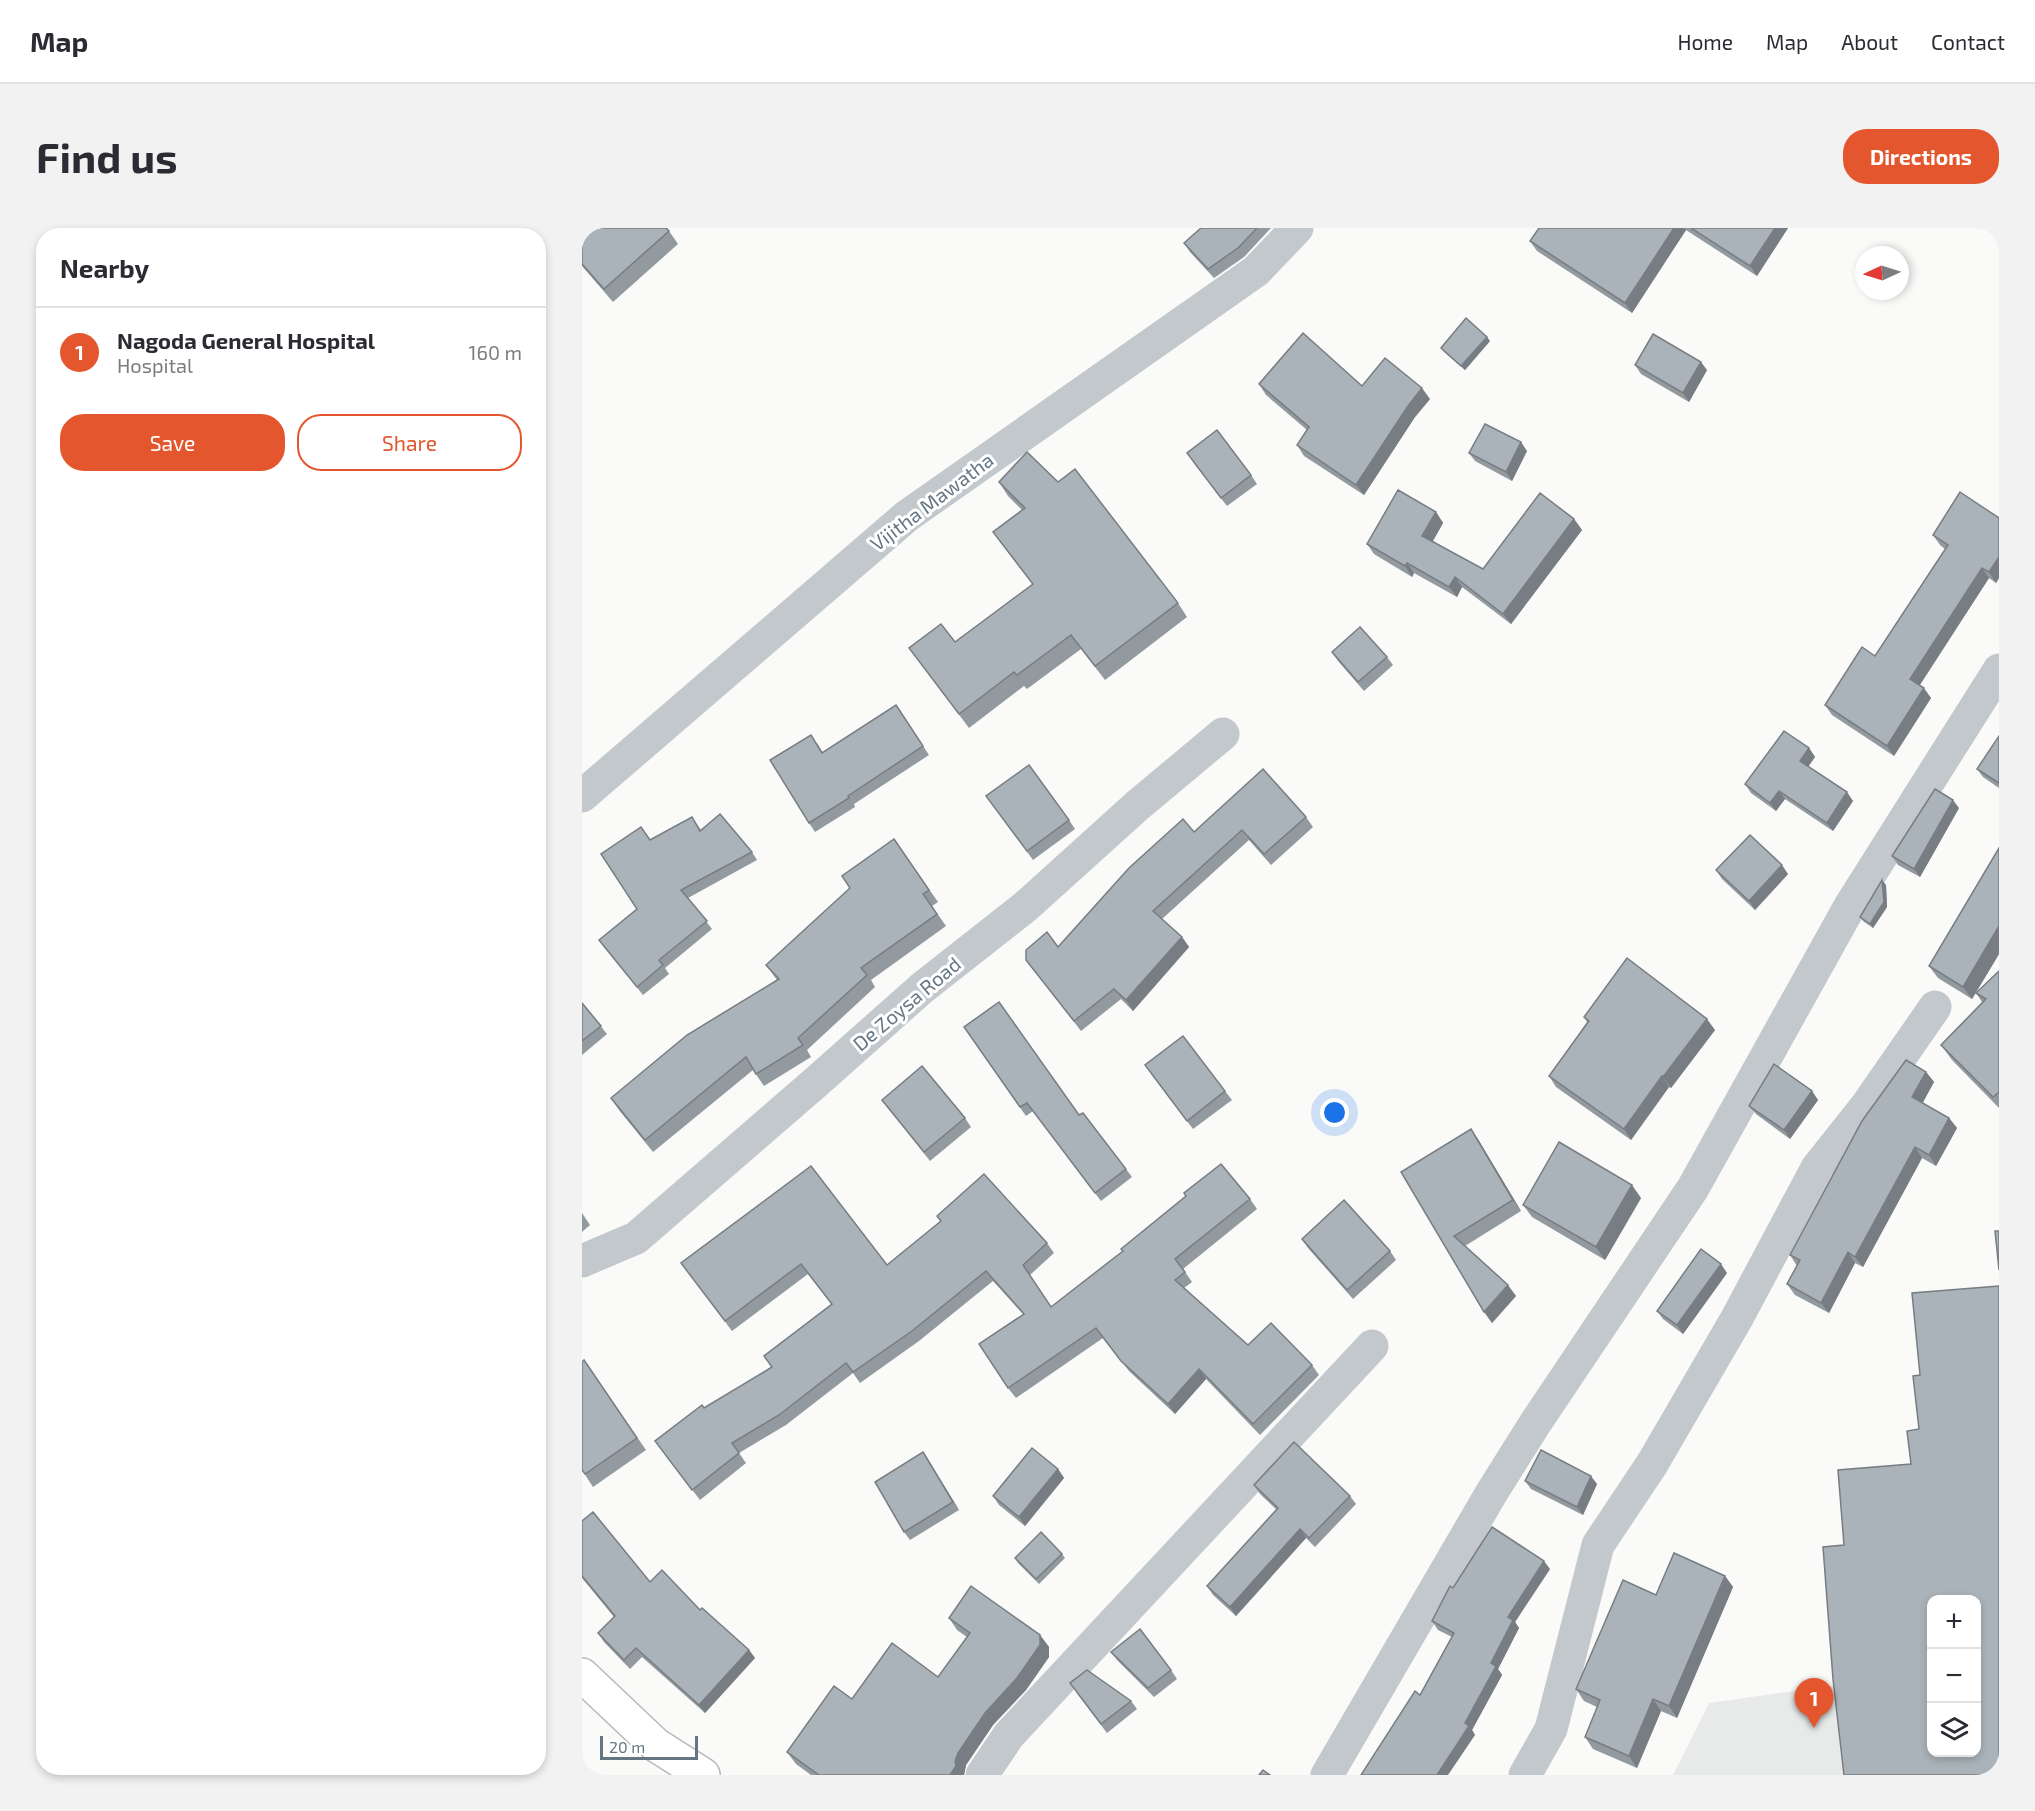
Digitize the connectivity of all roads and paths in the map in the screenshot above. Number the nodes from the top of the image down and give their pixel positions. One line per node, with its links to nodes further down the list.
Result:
1 (1297, 228): 4 (street, Vijitha Mawatha)
2 (1999, 669): 11 (street)
3 (1223, 734): 6 (street, De Zoysa Road)
4 (582, 796)
5 (1935, 1007): 12 (street)
6 (582, 1261)
7 (1372, 1346): 10 (street)
8 (582, 1675): 9 (main road)
9 (703, 1775)
10 (982, 1775)
11 (1327, 1775)
12 (1525, 1775)

